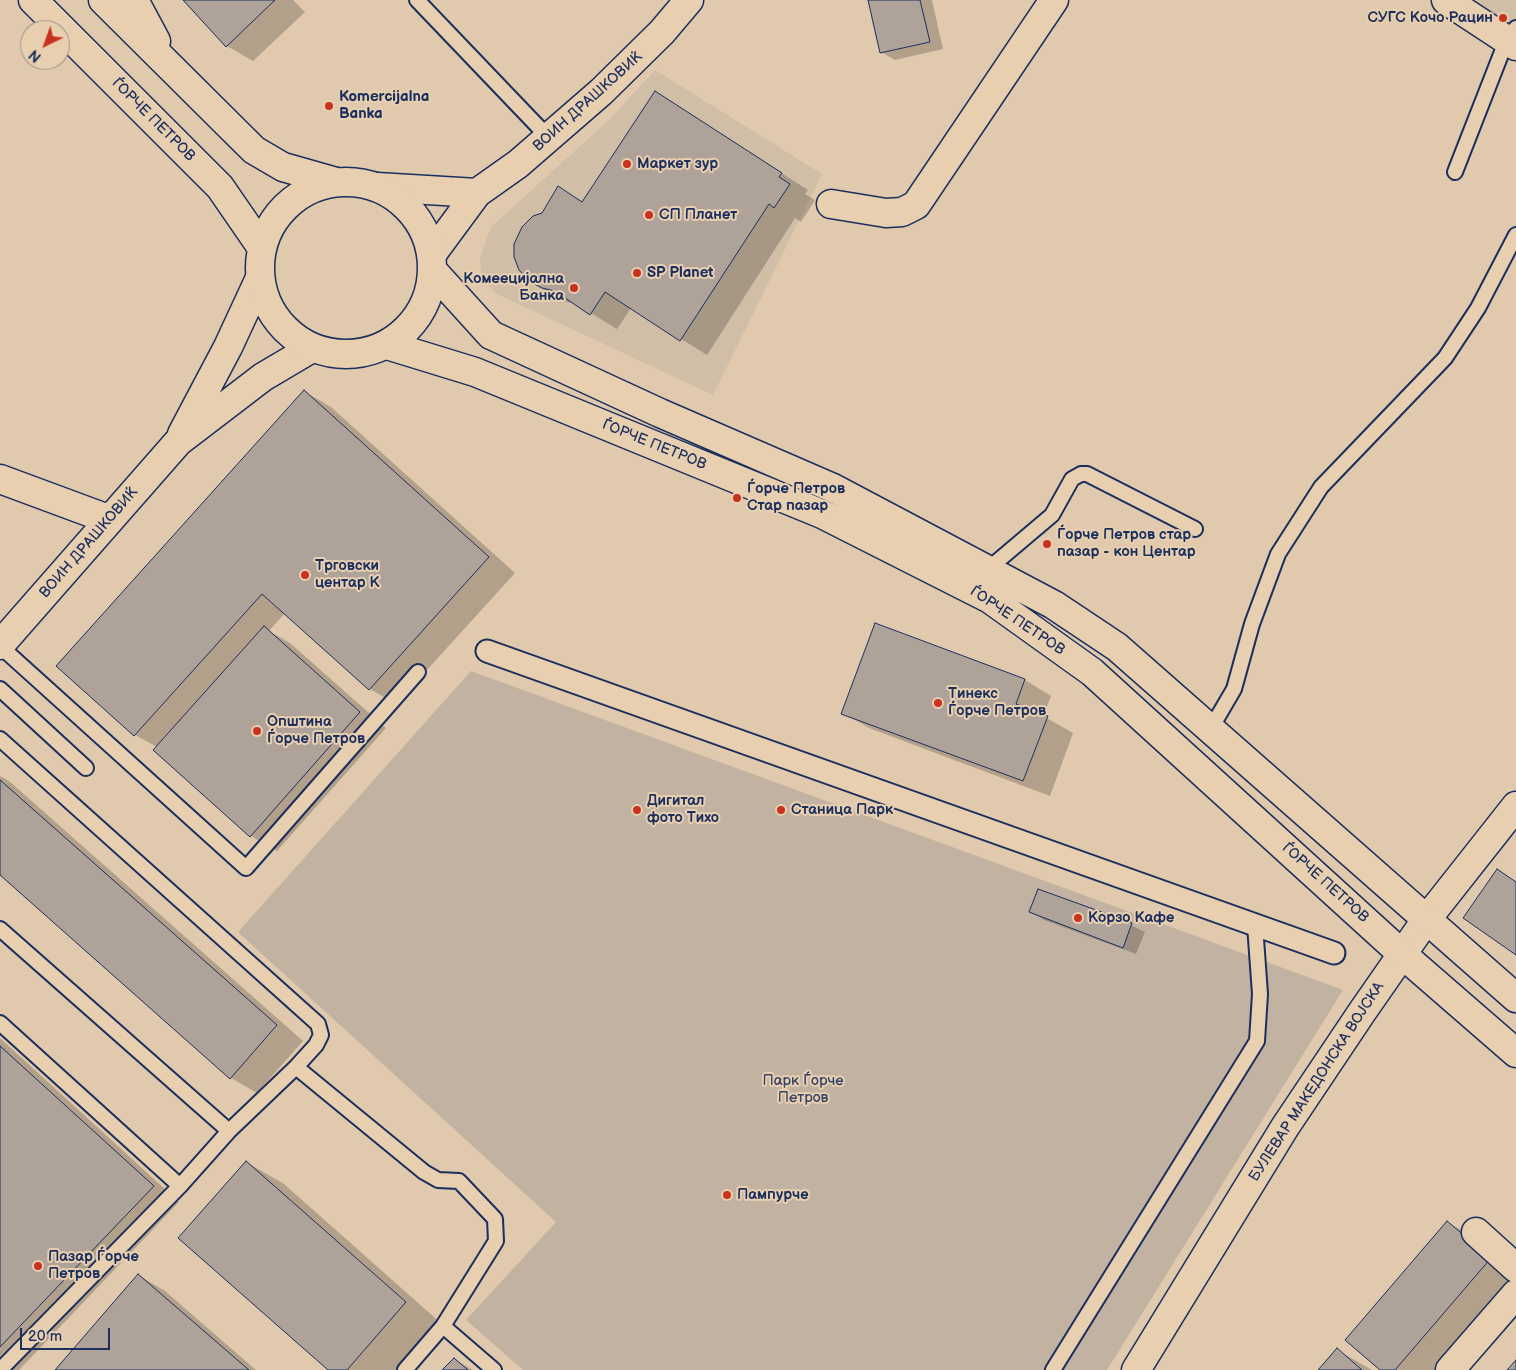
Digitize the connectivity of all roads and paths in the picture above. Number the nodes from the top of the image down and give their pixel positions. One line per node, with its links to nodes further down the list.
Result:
1 (34, 0): 17 (street, ЃОРЧЕ ПЕТРОВ)
2 (103, 0): 9 (street, ЃОРЧЕ ПЕТРОВ)
3 (134, 0): 9 (street)
4 (417, 0): 10 (lane)
5 (689, 0): 10 (street, ВОИН ДРАШКОВИЌ)
6 (1054, 0): 15 (street)
7 (1446, 0): 8 (street)
8 (1514, 43): 11 (lane)
9 (172, 68): 12 (street, ЃОРЧЕ ПЕТРОВ)
10 (549, 138): 14 (street, ВОИН ДРАШКОВИЌ)
11 (1454, 172)
12 (336, 182): 13 (street, ЃОРЧЕ ПЕТРОВ); 17 (street, ЃОРЧЕ ПЕТРОВ)
13 (377, 187): 14 (street); 18 (street, ЃОРЧЕ ПЕТРОВ)
14 (477, 193): 18 (street, ВОИН ДРАШКОВИЌ)
15 (831, 204)
16 (1516, 235): 31 (lane)
17 (262, 248): 19 (street, ЃОРЧЕ ПЕТРОВ)
18 (432, 263): 20 (street, ЃОРЧЕ ПЕТРОВ); 26 (street, ЃОРЧЕ ПЕТРОВ)
19 (260, 278): 21 (street, ЃОРЧЕ ПЕТРОВ); 22 (street, ВОИН ДРАШКОВИЌ)
20 (387, 345): 21 (street, ЃОРЧЕ ПЕТРОВ); 39 (street, ЃОРЧЕ ПЕТРОВ)
21 (312, 348): 22 (street, ВОИН ДРАШКОВИЌ)
22 (178, 442): 24 (street, ВОИН ДРАШКОВИЌ)
23 (0, 479): 24 (street)
24 (108, 519): 27 (street, ВОИН ДРАШКОВИЌ)
25 (1195, 529): 26 (lane)
26 (987, 570): 31 (street, ЃОРЧЕ ПЕТРОВ)
27 (0, 645): 29 (lane)
28 (487, 651): 36 (street)
29 (418, 672)
30 (0, 689): 33 (lane)
31 (1210, 730): 35 (street, ЃОРЧЕ ПЕТРОВ)
32 (0, 739): 43 (lane)
33 (86, 768)
34 (1516, 806): 35 (street, БУЛЕВАР МАКЕДОНСКА ВОЈСКА)
35 (1426, 920): 39 (street, БУЛЕВАР МАКЕДОНСКА ВОЈСКА); 40 (street, ЃОРЧЕ ПЕТРОВ)
36 (1255, 925): 38 (street); 53 (lane)
37 (0, 930): 44 (lane)
38 (1334, 953)
39 (1402, 954): 42 (street, ЃОРЧЕ ПЕТРОВ); 54 (street, БУЛЕВАР МАКЕДОНСКА ВОЈСКА)
40 (1516, 998)
41 (0, 1023): 45 (lane)
42 (1516, 1053)
43 (296, 1067): 44 (lane); 49 (lane)
44 (229, 1131): 45 (lane)
45 (180, 1186): 50 (lane)
46 (1476, 1232): 47 (street)
47 (1516, 1268)
48 (1516, 1294): 55 (street)
49 (443, 1326): 51 (lane); 52 (lane)
50 (0, 1370)
51 (405, 1370)
52 (494, 1370)
53 (1053, 1370)
54 (1136, 1370)
55 (1450, 1370)

